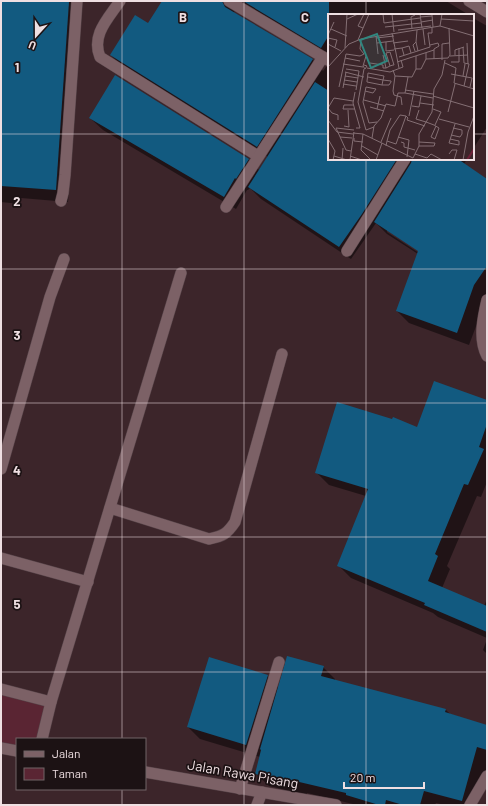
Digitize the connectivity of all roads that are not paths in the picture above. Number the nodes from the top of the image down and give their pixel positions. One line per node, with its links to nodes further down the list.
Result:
1 (77, 1): 9 (street)
2 (120, 1): 7 (street)
3 (229, 1): 6 (street)
4 (469, 1): 5 (street)
5 (487, 12)
6 (326, 59): 7 (street)
7 (258, 156): 10 (street)
8 (404, 160): 11 (street)
9 (61, 201)
10 (226, 207)
11 (347, 251)
12 (64, 259): 17 (street)
13 (181, 273): 18 (street)
14 (487, 300): 15 (street)
15 (486, 349)
16 (282, 354): 18 (street)
17 (1, 469)
18 (110, 508): 20 (street)
19 (1, 558): 20 (street)
20 (88, 582): 23 (street)
21 (278, 662): 29 (street)
22 (1, 689): 23 (street)
23 (51, 702): 24 (street)
24 (42, 738)
25 (1, 748): 26 (street)
26 (16, 751)
27 (146, 772): 29 (street, Jalan Rawa Pisang)
28 (487, 776): 33 (street)
29 (240, 789): 30 (street, Jalan Rawa Pisang)
30 (262, 792): 31 (street); 32 (street, Jalan Rawa Pisang)
31 (257, 805)
32 (336, 805)
33 (470, 805)

